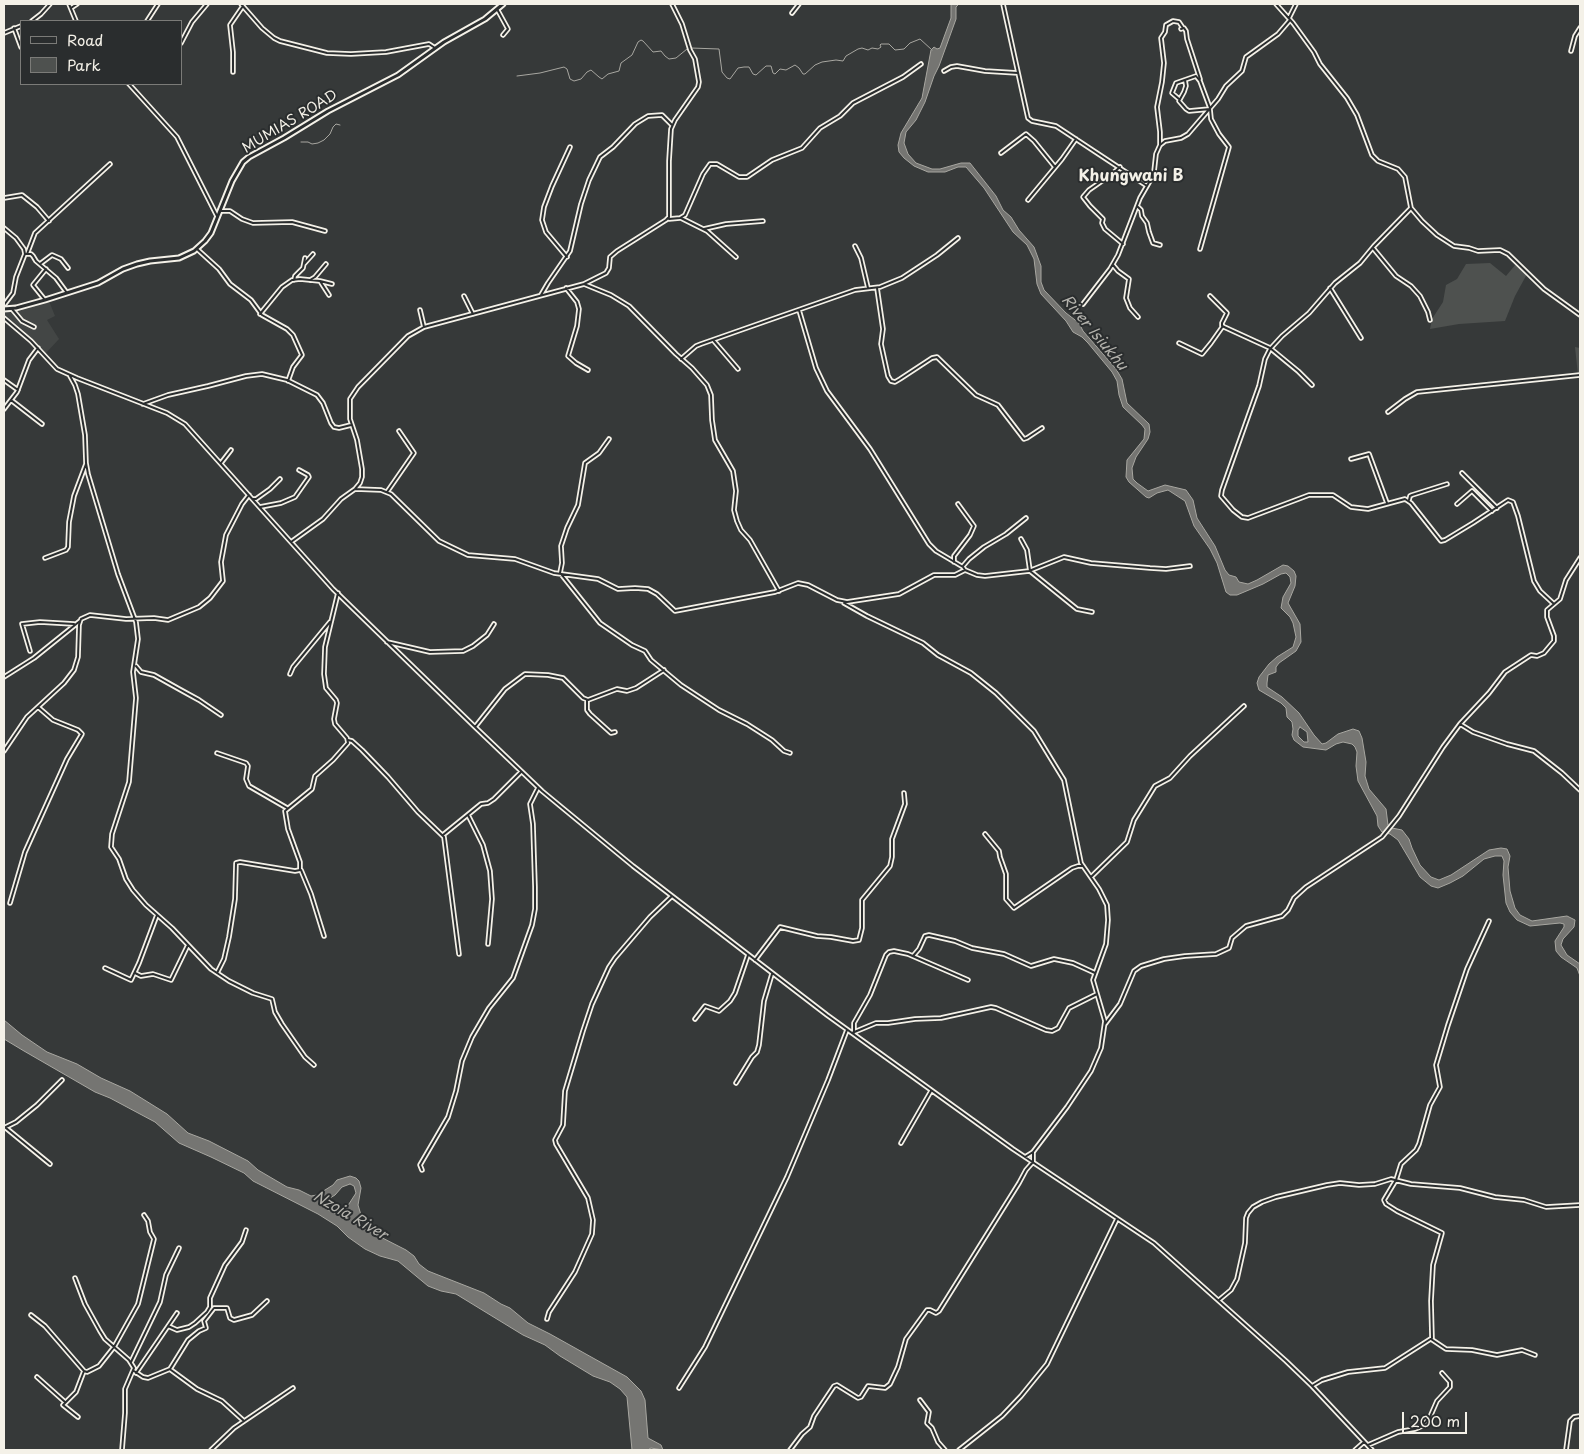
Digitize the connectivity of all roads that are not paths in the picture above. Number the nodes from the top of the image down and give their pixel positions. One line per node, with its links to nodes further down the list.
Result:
1 (50, 4): 17 (street)
2 (70, 4): 13 (street)
3 (77, 4): 13 (street)
4 (158, 4): 19 (street)
5 (207, 4): 27 (street)
6 (504, 4): 14 (street, MUMIAS ROAD)
7 (672, 4): 40 (street)
8 (799, 4): 15 (street)
9 (1003, 4): 34 (street)
10 (1276, 4): 16 (street)
11 (1296, 4): 16 (street)
12 (242, 5): 29 (street); 33 (street)
13 (71, 8): 18 (street)
14 (497, 9): 23 (street); 29 (street, MUMIAS ROAD)
15 (792, 13)
16 (1290, 19): 39 (street); 54 (street)
17 (33, 20)
18 (76, 20)
19 (148, 20)
20 (20, 26): 21 (street)
21 (14, 28): 25 (street); 28 (street)
22 (1580, 28): 30 (street)
23 (508, 30): 24 (street); 26 (street)
24 (513, 32)
25 (4, 33)
26 (503, 35)
27 (182, 41)
28 (20, 44)
29 (435, 48): 55 (street, MUMIAS ROAD)
30 (1571, 50)
31 (921, 64): 57 (street)
32 (944, 71): 34 (street)
33 (233, 72)
34 (1018, 73): 42 (street)
35 (1185, 80): 36 (street); 38 (street); 38 (street)
36 (1201, 84): 39 (street); 41 (street)
37 (130, 85): 56 (street)
38 (1180, 99): 39 (street)
39 (1210, 109): 43 (street); 70 (street)
40 (672, 125): 58 (street); 73 (street)
41 (1160, 137): 43 (street); 44 (street)
42 (1076, 138): 48 (street); 49 (street)
43 (1165, 141): 44 (street)
44 (1160, 145): 50 (street)
45 (570, 147): 73 (street)
46 (1001, 153): 49 (street)
47 (110, 164): 59 (street)
48 (1120, 167): 50 (street); 65 (street)
49 (1055, 168): 52 (street)
50 (1148, 186): 53 (street)
51 (4, 198): 59 (street)
52 (1028, 200)
53 (1137, 206): 65 (street); 66 (street)
54 (1411, 208): 68 (street); 104 (street)
55 (220, 211): 56 (street, MUMIAS ROAD); 63 (street)
56 (218, 217): 69 (street, MUMIAS ROAD)
57 (680, 218): 58 (street); 62 (street)
58 (668, 219): 86 (street)
59 (49, 221): 71 (street)
60 (763, 221): 62 (street)
61 (4, 228): 71 (street)
62 (703, 229): 74 (street)
63 (325, 231)
64 (958, 238): 89 (street)
65 (1122, 244): 79 (street)
66 (1160, 245)
67 (855, 246): 88 (street)
68 (1373, 248): 90 (street); 110 (street)
69 (197, 249): 91 (street, MUMIAS ROAD); 105 (street)
70 (1200, 249)
71 (26, 254): 76 (street); 98 (street)
72 (313, 254): 77 (street)
73 (567, 257): 93 (street)
74 (736, 257)
75 (305, 258): 77 (street)
76 (40, 264): 80 (street); 81 (street)
77 (304, 264): 82 (street)
78 (326, 264): 83 (street)
79 (1113, 265): 97 (street); 109 (street)
80 (68, 268)
81 (46, 269): 91 (street); 96 (street)
82 (294, 280): 83 (street); 105 (street)
83 (310, 280): 84 (street)
84 (320, 282): 85 (street); 92 (street)
85 (332, 284)
86 (584, 284): 87 (street); 119 (street)
87 (566, 288): 93 (street); 121 (street)
88 (868, 288): 89 (street); 102 (street)
89 (877, 288): 134 (street)
90 (1330, 288): 114 (street); 118 (street)
91 (67, 293): 96 (street, MUMIAS ROAD)
92 (329, 295)
93 (541, 295): 106 (street)
94 (464, 296): 106 (street)
95 (1210, 296): 112 (street)
96 (45, 300): 100 (street, MUMIAS ROAD)
97 (1083, 304)
98 (4, 305)
99 (4, 309): 100 (street, MUMIAS ROAD)
100 (12, 309): 113 (street)
101 (420, 310): 111 (street)
102 (799, 310): 115 (street); 161 (street)
103 (1580, 310): 104 (street)
104 (1576, 312): 107 (street)
105 (260, 314): 125 (street)
106 (473, 314): 111 (street)
107 (1580, 315)
108 (4, 318): 117 (street)
109 (1138, 318)
110 (1430, 320)
111 (424, 326): 133 (street)
112 (1223, 326): 116 (street); 118 (street)
113 (34, 327)
114 (1360, 338)
115 (713, 340): 119 (street); 120 (street)
116 (1179, 343)
117 (38, 348): 123 (street); 127 (street)
118 (1270, 348): 126 (street); 150 (street)
119 (681, 359): 167 (street)
120 (738, 369)
121 (588, 370)
122 (1580, 375): 131 (street)
123 (70, 376): 129 (street); 140 (street)
124 (4, 380): 127 (street)
125 (288, 381): 129 (street); 133 (street)
126 (1312, 385)
127 (18, 390): 128 (street)
128 (11, 400): 130 (street); 132 (street)
129 (143, 404): 139 (street)
130 (4, 409)
131 (1388, 412)
132 (42, 424)
133 (351, 425): 145 (street)
134 (1042, 428)
135 (399, 431): 146 (street)
136 (609, 439): 166 (street)
137 (230, 450): 139 (street)
138 (1352, 459): 150 (street)
139 (221, 463): 147 (street)
140 (86, 464): 159 (street); 172 (street)
141 (299, 470): 153 (street)
142 (1462, 473): 154 (street)
143 (280, 478): 148 (street)
144 (1447, 484): 149 (street)
145 (355, 489): 146 (street); 158 (street)
146 (387, 492): 166 (street)
147 (249, 495): 148 (street); 172 (street)
148 (253, 499): 153 (street)
149 (1409, 500): 150 (street); 155 (street)
150 (1387, 503)
151 (958, 504): 161 (street)
152 (1457, 504): 155 (street)
153 (260, 507): 158 (street)
154 (1497, 508): 155 (street); 170 (street)
155 (1492, 511)
156 (1026, 518): 163 (street)
157 (1021, 539): 165 (street)
158 (291, 542): 168 (street)
159 (45, 558)
160 (1580, 558): 170 (street)
161 (954, 562): 163 (street)
162 (1190, 566): 165 (street)
163 (963, 567): 164 (street)
164 (965, 570): 165 (street); 169 (street)
165 (1030, 571): 171 (street)
166 (560, 574): 167 (street); 180 (street)
167 (779, 591): 169 (street)
168 (338, 593): 173 (street); 177 (street)
169 (844, 602): 202 (street)
170 (1554, 604): 187 (street)
171 (1092, 612)
172 (135, 619): 174 (street); 179 (street)
173 (331, 620): 181 (street); 190 (street)
174 (80, 621): 175 (street); 185 (street)
175 (74, 624): 178 (street); 182 (street)
176 (494, 624): 177 (street)
177 (387, 642): 188 (street)
178 (30, 651)
179 (135, 665): 186 (street); 207 (street)
180 (664, 670): 183 (street); 193 (street)
181 (290, 674)
182 (4, 677)
183 (587, 700): 188 (street); 189 (street)
184 (1244, 706): 204 (street)
185 (38, 707): 191 (street); 206 (street)
186 (221, 715)
187 (1460, 724): 196 (street); 224 (street)
188 (475, 727): 194 (street)
189 (615, 732)
190 (348, 740): 198 (street); 201 (street)
191 (4, 751)
192 (218, 752): 198 (street)
193 (790, 753)
194 (521, 772): 195 (street); 199 (street)
195 (538, 788): 205 (street); 237 (street)
196 (1580, 790)
197 (904, 793): 215 (street)
198 (287, 808): 203 (street)
199 (468, 815): 201 (street); 210 (street)
200 (985, 834): 202 (street)
201 (443, 836): 212 (street)
202 (1083, 866): 204 (street)
203 (301, 869): 209 (street); 218 (street)
204 (1091, 877): 219 (street)
205 (672, 896): 213 (street); 249 (street)
206 (10, 903)
207 (156, 915): 211 (street); 217 (street)
208 (1490, 921): 238 (street)
209 (324, 936)
210 (488, 944)
211 (188, 945): 217 (street); 218 (street)
212 (459, 954)
213 (748, 955): 215 (street); 223 (street)
214 (913, 956): 219 (street); 221 (street); 226 (street)
215 (755, 960): 220 (street)
216 (105, 968): 217 (street)
217 (135, 973)
218 (217, 973): 227 (street)
219 (1095, 973): 222 (street)
220 (772, 974): 225 (street); 229 (street)
221 (968, 980)
222 (1098, 994): 224 (street); 226 (street)
223 (695, 1019)
224 (1105, 1024): 233 (street)
225 (847, 1030): 226 (street); 262 (street)
226 (853, 1033): 230 (street)
227 (314, 1065)
228 (62, 1080): 231 (street)
229 (736, 1083)
230 (931, 1090): 232 (street); 234 (street)
231 (4, 1128): 236 (street)
232 (901, 1143)
233 (1033, 1152): 234 (street); 235 (street)
234 (1025, 1157): 235 (street)
235 (1033, 1162): 241 (street); 272 (street)
236 (50, 1164)
237 (422, 1170)
238 (1396, 1180): 239 (street); 245 (street); 251 (street)
239 (1580, 1205)
240 (144, 1214): 252 (street)
241 (1117, 1218): 245 (street); 274 (street)
242 (246, 1230): 250 (street)
243 (179, 1248): 254 (street)
244 (75, 1278): 252 (street)
245 (1220, 1300): 260 (street)
246 (267, 1301): 255 (street)
247 (177, 1313): 250 (street)
248 (31, 1315): 256 (street)
249 (547, 1319)
250 (168, 1326): 257 (street)
251 (1431, 1340): 253 (street); 260 (street)
252 (114, 1347): 254 (street); 256 (street)
253 (1535, 1355)
254 (131, 1362): 257 (street)
255 (170, 1369): 257 (street); 267 (street)
256 (84, 1371): 264 (street)
257 (135, 1372): 270 (street)
258 (1442, 1373): 269 (street)
259 (37, 1377): 264 (street)
260 (1312, 1386): 268 (street)
261 (294, 1388): 267 (street)
262 (679, 1388)
263 (920, 1400): 273 (street)
264 (65, 1402): 266 (street)
265 (1580, 1416): 277 (street)
266 (78, 1417)
267 (244, 1421): 271 (street)
268 (1364, 1442): 269 (street); 275 (street)
269 (1368, 1446): 276 (street)
270 (122, 1450)
271 (211, 1450)
272 (790, 1450)
273 (945, 1450)
274 (959, 1450)
275 (1355, 1450)
276 (1372, 1450)
277 (1566, 1450)

